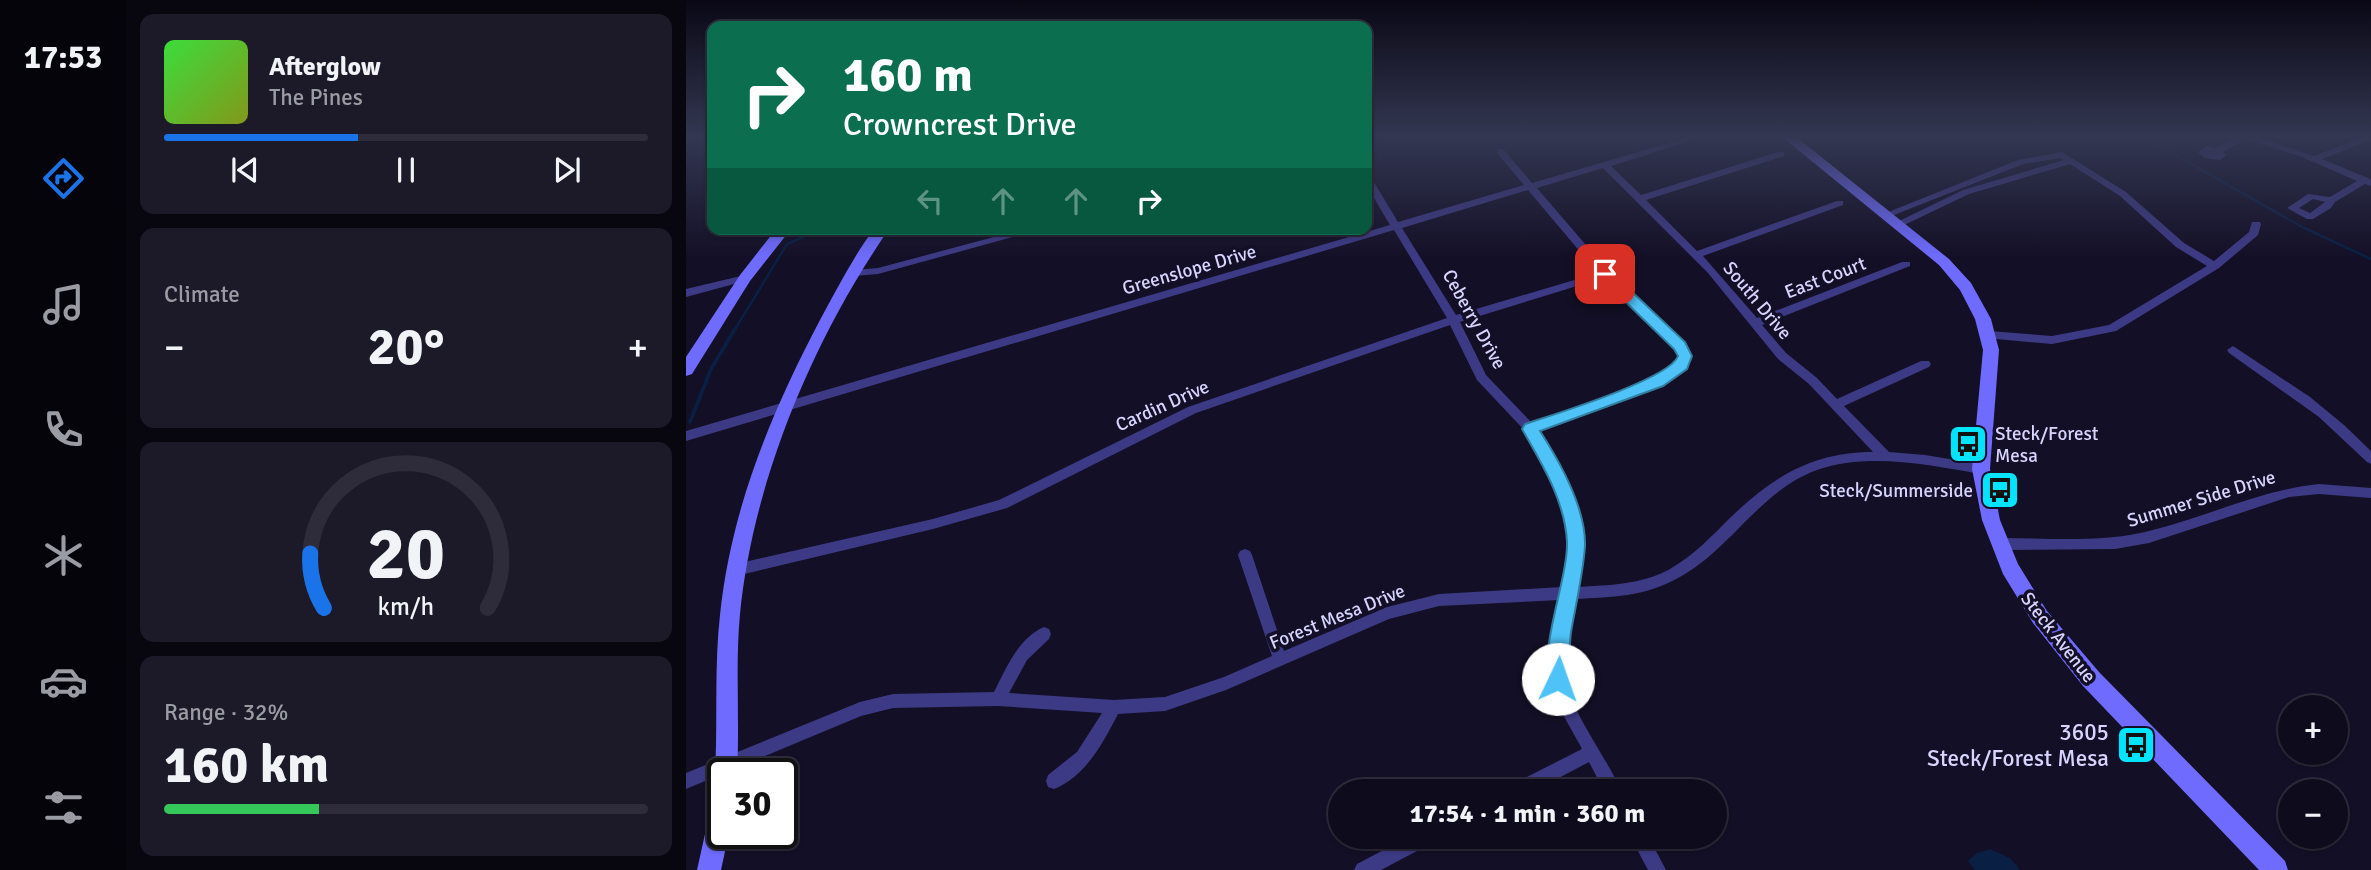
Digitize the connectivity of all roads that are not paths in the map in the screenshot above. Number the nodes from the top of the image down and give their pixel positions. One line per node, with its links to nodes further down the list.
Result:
1 (1521, 177): 9 (street)
2 (1563, 177): 9 (street, Greenslope Drive)
3 (1617, 177): 11 (street, South Drive)
4 (1699, 177): 11 (street)
5 (1830, 177): 14 (street, Steck Avenue)
6 (1988, 177): 14 (street)
7 (2095, 177): 24 (street)
8 (2368, 181): 12 (street)
9 (1529, 186): 16 (street, Greenslope Drive); 26 (street)
10 (1372, 187): 16 (street, Ceberry Drive)
11 (1639, 199): 22 (street, South Drive)
12 (2330, 200)
13 (1840, 203): 22 (street)
14 (1892, 219): 31 (street, Steck Avenue)
15 (2256, 224): 24 (street)
16 (1398, 226): 17 (street, Greenslope Drive); 29 (street, Ceberry Drive)
17 (1372, 234)
18 (779, 235): 27 (street)
19 (878, 235): 25 (street)
20 (1014, 235): 25 (street)
21 (1367, 235): 36 (street, Greenslope Drive)
22 (1696, 255): 30 (street, South Drive)
23 (1906, 264): 30 (street, East Court)
24 (2215, 266): 31 (street)
25 (854, 273): 36 (street)
26 (1605, 274): 29 (street, Cardin Drive); 37 (street)
27 (742, 282): 28 (street); 34 (street)
28 (686, 296)
29 (1454, 321): 37 (street, Ceberry Drive); 45 (street, Cardin Drive)
30 (1756, 323): 35 (street, South Drive)
31 (1989, 335): 41 (street, Steck Avenue)
32 (2233, 350): 40 (street)
33 (1925, 365): 35 (street)
34 (686, 370)
35 (1835, 405): 39 (street, South Drive)
36 (784, 406): 38 (street, Greenslope Drive); 45 (street)
37 (1530, 429): 46 (street, Ceberry Drive)
38 (686, 436)
39 (1885, 456): 41 (street, Forest Mesa Drive); 46 (street, Forest Mesa Drive)
40 (2371, 459)
41 (1981, 469): 43 (street, Steck Avenue)
42 (2371, 492): 43 (street, Summer Side Drive)
43 (2000, 544): 65 (street, Steck Avenue)
44 (1245, 555): 48 (street)
45 (736, 570): 52 (street)
46 (1568, 594): 48 (street, Forest Mesa Drive); 51 (street, Ceberry Drive)
47 (1044, 634): 49 (street)
48 (1280, 659): 50 (street, Forest Mesa Drive)
49 (998, 699): 50 (street, Forest Mesa Drive); 53 (street, Forest Mesa Drive)
50 (1114, 707): 58 (street)
51 (1591, 753): 55 (street); 56 (street, Ceberry Drive)
52 (726, 758)
53 (749, 758)
54 (707, 774): 57 (street, Forest Mesa Drive)
55 (1540, 779)
56 (1606, 779)
57 (686, 781)
58 (1054, 781)
59 (714, 849): 62 (street)
60 (1404, 849): 63 (street)
61 (1645, 849): 64 (street)
62 (709, 870)
63 (1363, 870)
64 (1657, 870)
65 (2276, 870)

